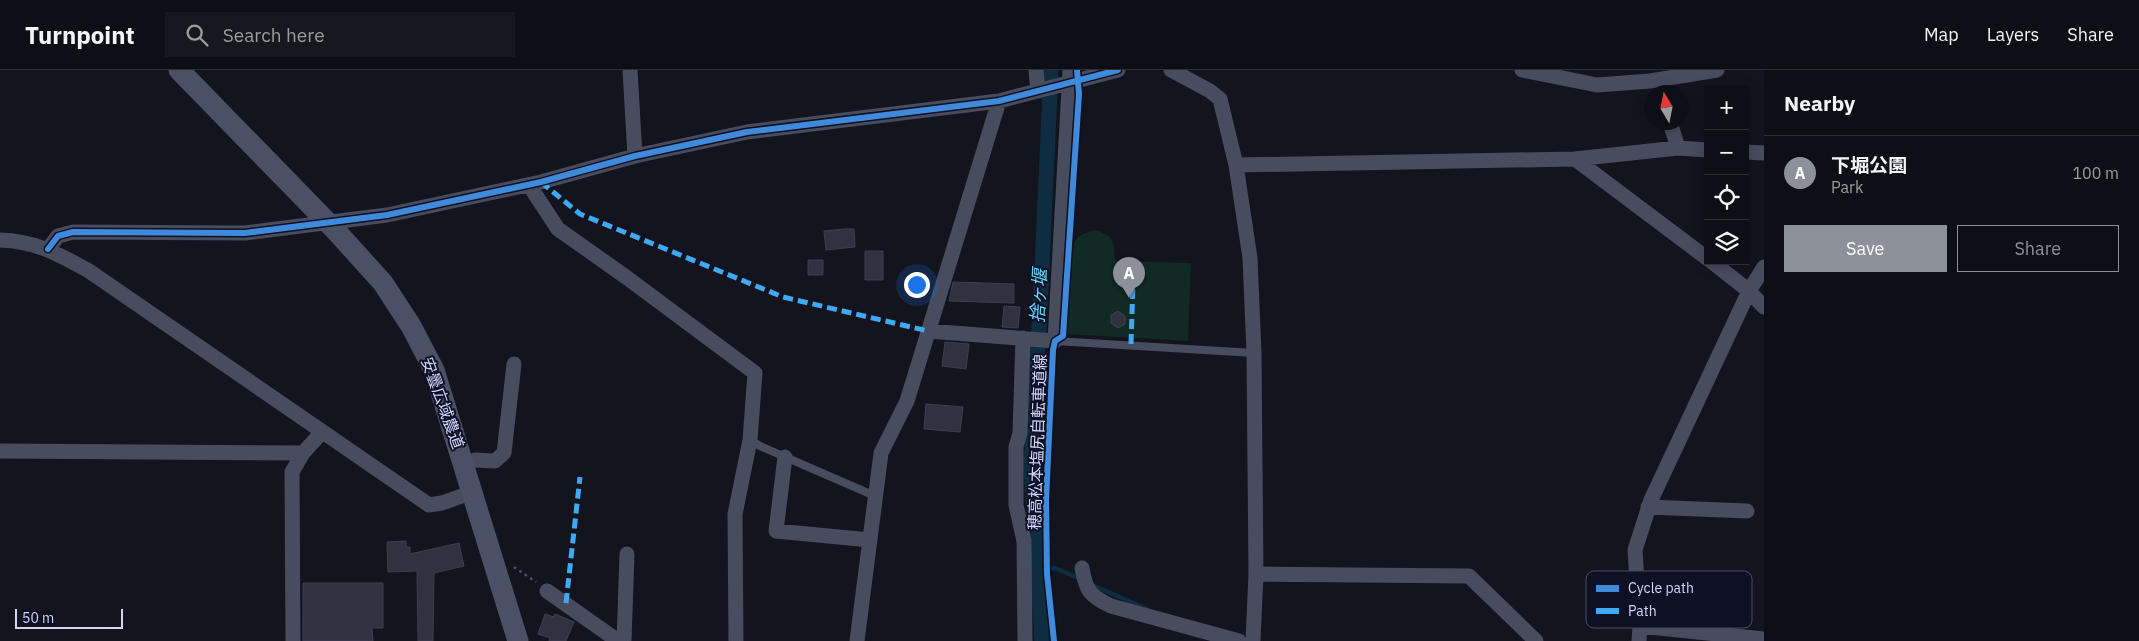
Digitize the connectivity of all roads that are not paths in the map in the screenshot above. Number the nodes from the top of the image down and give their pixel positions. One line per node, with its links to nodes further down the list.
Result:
1 (179, 70): 21 (street, 安曇広域農道)
2 (630, 70): 17 (street)
3 (1036, 70): 10 (street)
4 (1118, 70): 8 (street)
5 (1171, 70): 19 (street)
6 (1522, 70): 9 (street)
7 (1717, 70): 9 (street)
8 (1068, 80): 10 (street); 31 (street)
9 (1658, 81)
10 (1040, 91): 11 (street)
11 (999, 101): 17 (street); 29 (street)
12 (1672, 130): 13 (street)
13 (1678, 148): 14 (street); 18 (street)
14 (1704, 150)
15 (1749, 152): 16 (street)
16 (1764, 154)
17 (635, 156): 20 (street)
18 (1575, 159): 19 (street); 24 (street)
19 (1236, 165): 32 (street)
20 (529, 185): 21 (street); 35 (street)
21 (329, 224): 23 (street); 40 (street, 安曇広域農道)
22 (0, 240): 23 (street)
23 (48, 249): 34 (street)
24 (1704, 256)
25 (1715, 265): 27 (street)
26 (1764, 267): 27 (street)
27 (1749, 291): 28 (street); 42 (street)
28 (1764, 307)
29 (928, 331): 30 (street); 41 (street)
30 (1023, 338): 31 (street); 58 (street)
31 (1053, 341): 32 (lane)
32 (1254, 353): 48 (street)
33 (514, 364): 39 (street)
34 (322, 432): 37 (street); 40 (street)
35 (750, 440): 38 (lane); 56 (street)
36 (0, 451): 37 (street)
37 (303, 453): 52 (street)
38 (785, 457): 41 (lane); 44 (street)
39 (475, 460)
40 (473, 492): 53 (street, 安曇広域農道)
41 (875, 496): 44 (street)
42 (1648, 507): 43 (street); 47 (street)
43 (1747, 511)
44 (870, 540): 57 (street)
45 (627, 554): 55 (street)
46 (1082, 568): 59 (street)
47 (1636, 571)
48 (1256, 574): 60 (street); 61 (street)
49 (547, 590): 54 (street)
50 (1639, 634): 51 (street)
51 (1764, 639)
52 (293, 641)
53 (518, 641)
54 (618, 641)
55 (624, 641)
56 (736, 641)
57 (857, 641)
58 (1025, 641)
59 (1239, 641)
60 (1252, 641)
61 (1536, 641)

